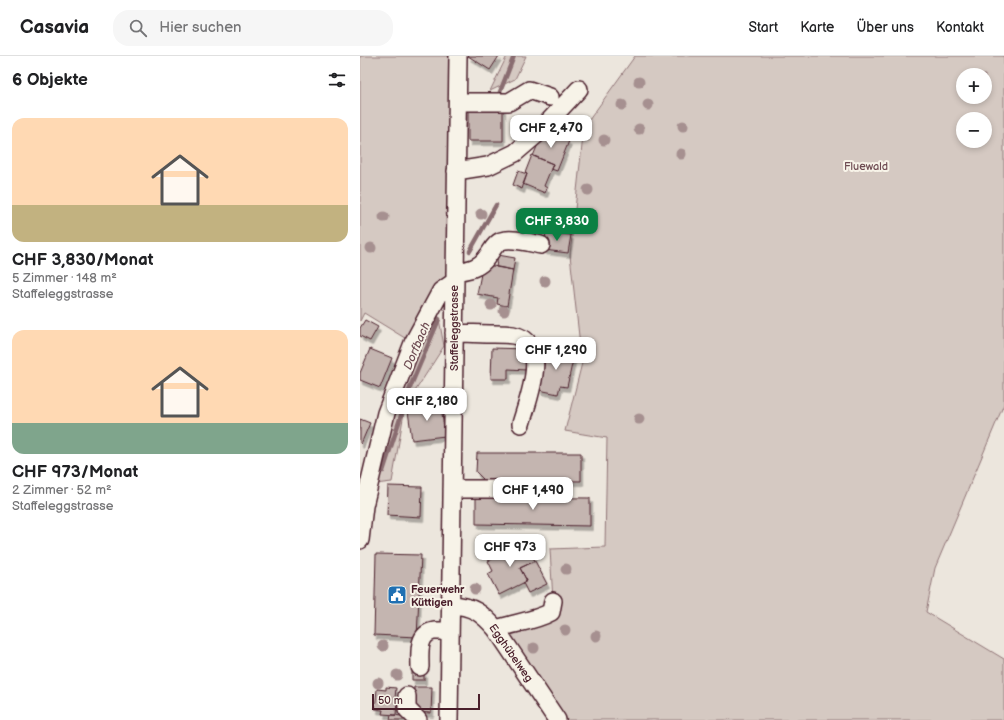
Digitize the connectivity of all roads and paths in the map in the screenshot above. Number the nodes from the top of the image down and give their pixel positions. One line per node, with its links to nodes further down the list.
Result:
1 (458, 56): 4 (street, Staffeleggstrasse)
2 (579, 90): 5 (street)
3 (550, 97): 4 (street)
4 (458, 102): 5 (street, Staffeleggstrasse)
5 (456, 171): 7 (street, Staffeleggstrasse)
6 (541, 244): 7 (street)
7 (454, 277): 8 (street, Staffeleggstrasse); 12 (street)
8 (454, 333): 9 (street); 10 (street, Staffeleggstrasse)
9 (521, 424)
10 (452, 489): 11 (street); 14 (street, Staffeleggstrasse)
11 (498, 489)
12 (360, 540)
13 (552, 601): 15 (street)
14 (450, 605): 15 (street, Egghübelweg); 16 (street, Staffeleggstrasse)
15 (496, 629): 21 (street, Egghübelweg)
16 (450, 631): 17 (street); 20 (street, Staffeleggstrasse)
17 (420, 667)
18 (407, 696): 19 (street)
19 (418, 720)
20 (449, 720)
21 (557, 720)

